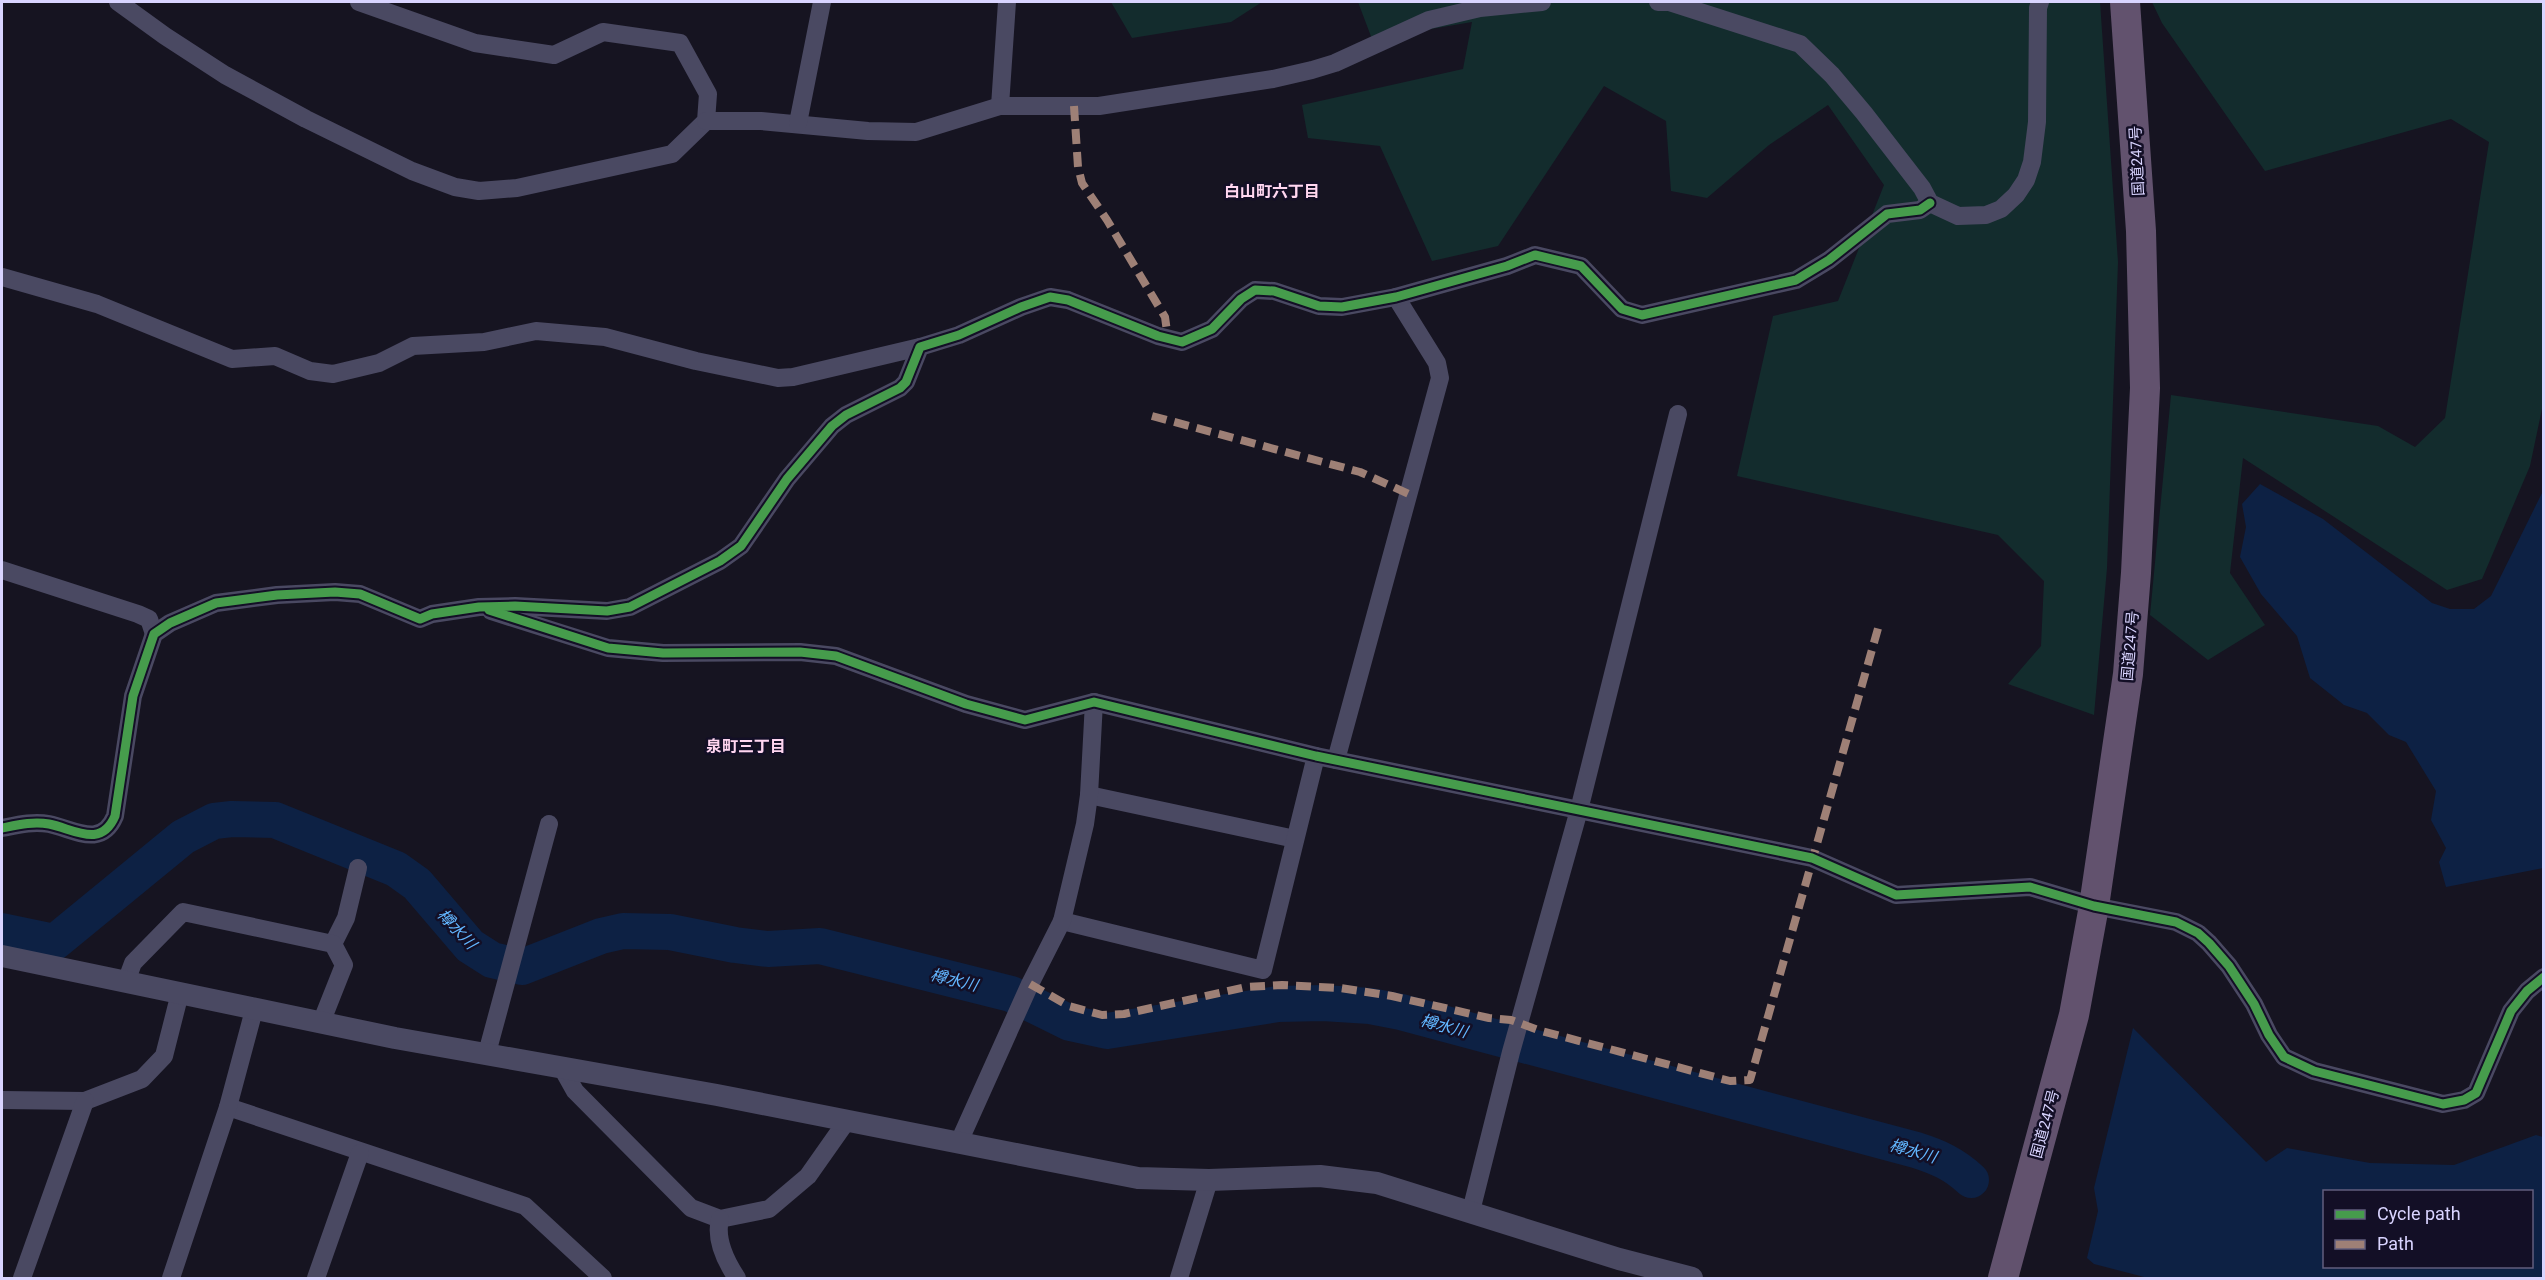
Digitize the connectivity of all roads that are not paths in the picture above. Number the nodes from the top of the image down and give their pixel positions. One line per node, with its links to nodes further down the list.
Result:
1 (118, 2): 12 (street)
2 (359, 2): 10 (street)
3 (822, 2): 13 (street)
4 (1002, 2): 5 (street)
5 (1007, 2): 11 (street)
6 (1542, 2): 11 (street)
7 (1658, 2): 14 (street)
8 (2040, 2): 14 (street)
9 (2125, 2): 31 (highway, 国道247号)
10 (403, 9): 12 (street)
11 (1000, 106): 13 (street)
12 (706, 121): 13 (street)
13 (798, 123)
14 (1930, 203): 16 (street)
15 (2, 278): 17 (street)
16 (1396, 297): 17 (street); 24 (street)
17 (920, 347): 20 (street)
18 (1678, 414): 26 (street)
19 (2, 570): 21 (street)
20 (479, 607): 21 (street); 22 (street)
21 (154, 634): 28 (street)
22 (1094, 702): 23 (street); 25 (street)
23 (1316, 756): 24 (street); 29 (street)
24 (1336, 760): 26 (street)
25 (1089, 795): 29 (street); 32 (street)
26 (1579, 810): 31 (street); 49 (street)
27 (549, 824): 40 (street)
28 (2, 828)
29 (1295, 839): 32 (street)
30 (358, 868): 33 (street)
31 (2094, 906): 35 (street); 58 (highway, 国道247号)
32 (1062, 921): 46 (street)
33 (333, 944): 36 (street); 39 (street)
34 (2, 956): 36 (street)
35 (2544, 977)
36 (126, 982): 37 (street)
37 (180, 993): 38 (street); 43 (street)
38 (254, 1010): 39 (street); 44 (street)
39 (321, 1023): 40 (street)
40 (487, 1053): 41 (street)
41 (561, 1066): 45 (street); 50 (street)
42 (2, 1100): 43 (street)
43 (85, 1101): 51 (street)
44 (228, 1107): 47 (street); 52 (street)
45 (846, 1122): 46 (street); 50 (street)
46 (959, 1142): 48 (street)
47 (360, 1153): 53 (street); 54 (street)
48 (1209, 1180): 49 (street); 56 (street)
49 (1471, 1211): 57 (street)
50 (720, 1219): 55 (street)
51 (22, 1278)
52 (171, 1278)
53 (316, 1278)
54 (601, 1278)
55 (737, 1278)
56 (1179, 1278)
57 (1692, 1278)
58 (2003, 1278)

